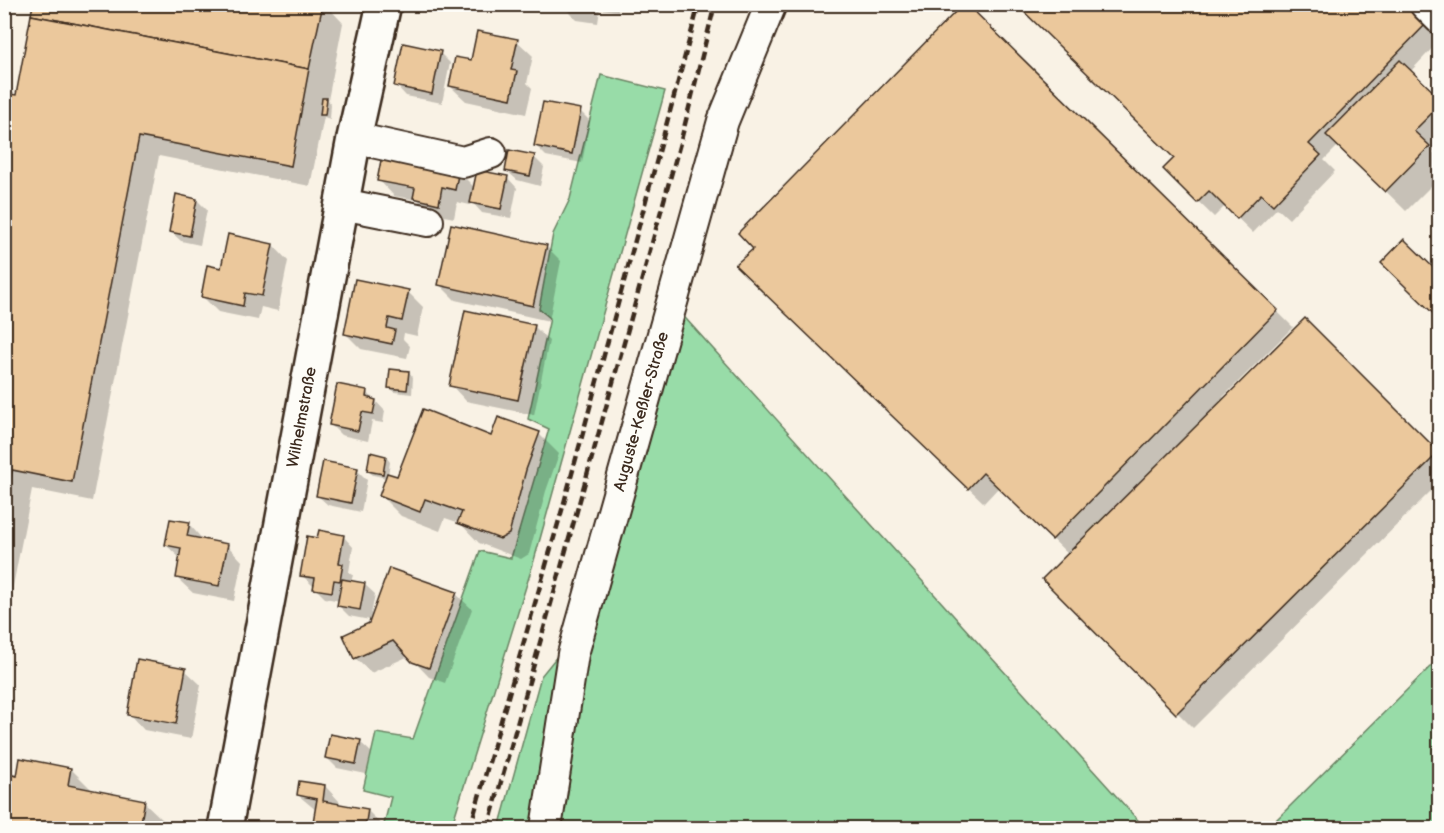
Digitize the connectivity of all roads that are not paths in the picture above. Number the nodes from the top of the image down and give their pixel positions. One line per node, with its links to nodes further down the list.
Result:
1 (384, 4): 5 (main road, Wilhelmstraße)
2 (771, 4): 10 (street, Auguste-Keßler-Straße)
3 (1425, 4): 4 (street)
4 (1440, 19)
5 (354, 138): 6 (street); 7 (main road, Wilhelmstraße)
6 (491, 153)
7 (342, 204): 8 (street); 9 (main road, Wilhelmstraße)
8 (428, 221)
9 (225, 828)
10 (546, 828)

